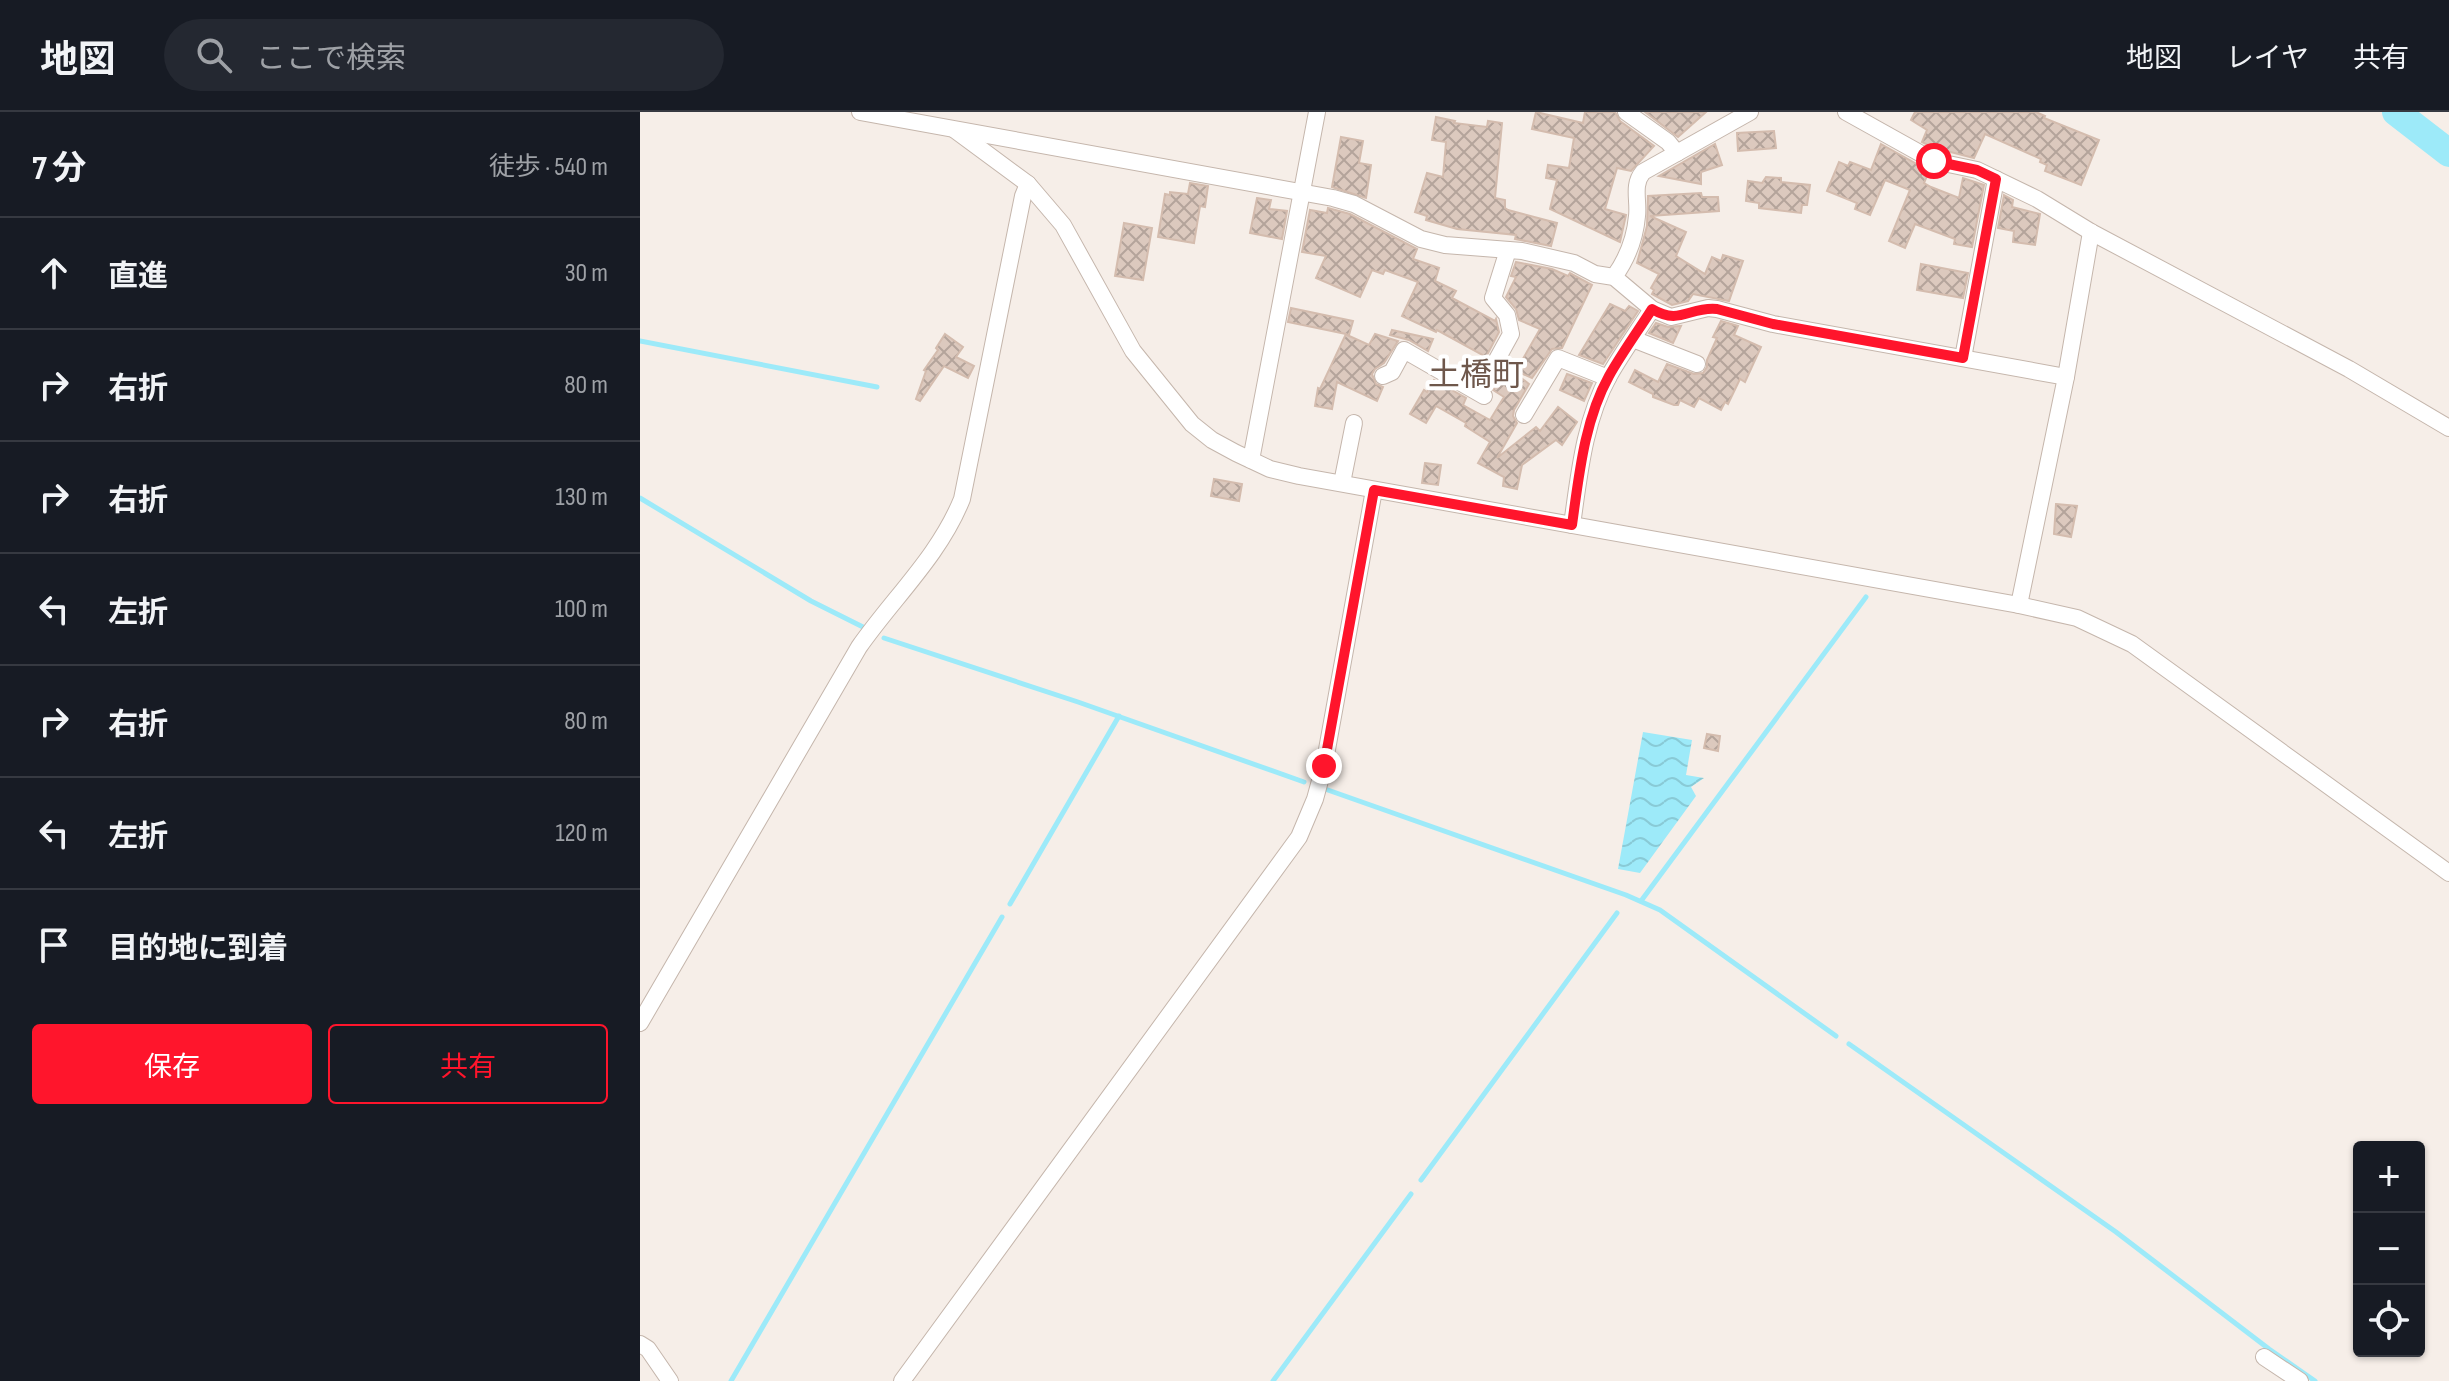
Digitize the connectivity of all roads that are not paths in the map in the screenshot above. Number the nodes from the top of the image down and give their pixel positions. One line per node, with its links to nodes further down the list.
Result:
1 (860, 112): 6 (street)
2 (1317, 112): 10 (street)
3 (1626, 112): 7 (street)
4 (1750, 112): 7 (street)
5 (1846, 112): 8 (street)
6 (955, 130): 9 (street); 10 (street)
7 (1677, 153): 13 (street)
8 (1996, 179): 11 (street); 16 (street)
9 (1028, 184): 24 (street); 30 (street)
10 (1300, 192): 12 (street); 24 (street)
11 (2091, 232): 19 (street); 23 (street)
12 (1508, 250): 13 (street); 18 (street)
13 (1614, 277): 14 (street)
14 (1652, 309): 15 (street); 16 (street)
15 (1633, 339): 17 (street); 20 (street)
16 (1963, 358): 19 (street)
17 (1697, 364)
18 (1383, 376)
19 (2066, 377): 28 (street)
20 (1608, 378): 21 (street); 27 (street)
21 (1524, 415)
22 (1354, 423): 25 (street)
23 (2449, 428)
24 (1251, 460): 25 (street)
25 (1342, 483): 26 (street)
26 (1374, 490): 27 (street); 34 (street)
27 (1572, 525): 28 (street)
28 (2019, 605): 29 (street)
29 (2449, 873)
30 (640, 1023)
31 (640, 1344): 33 (street)
32 (2264, 1357): 35 (street)
33 (670, 1381)
34 (902, 1381)
35 (2300, 1381)

